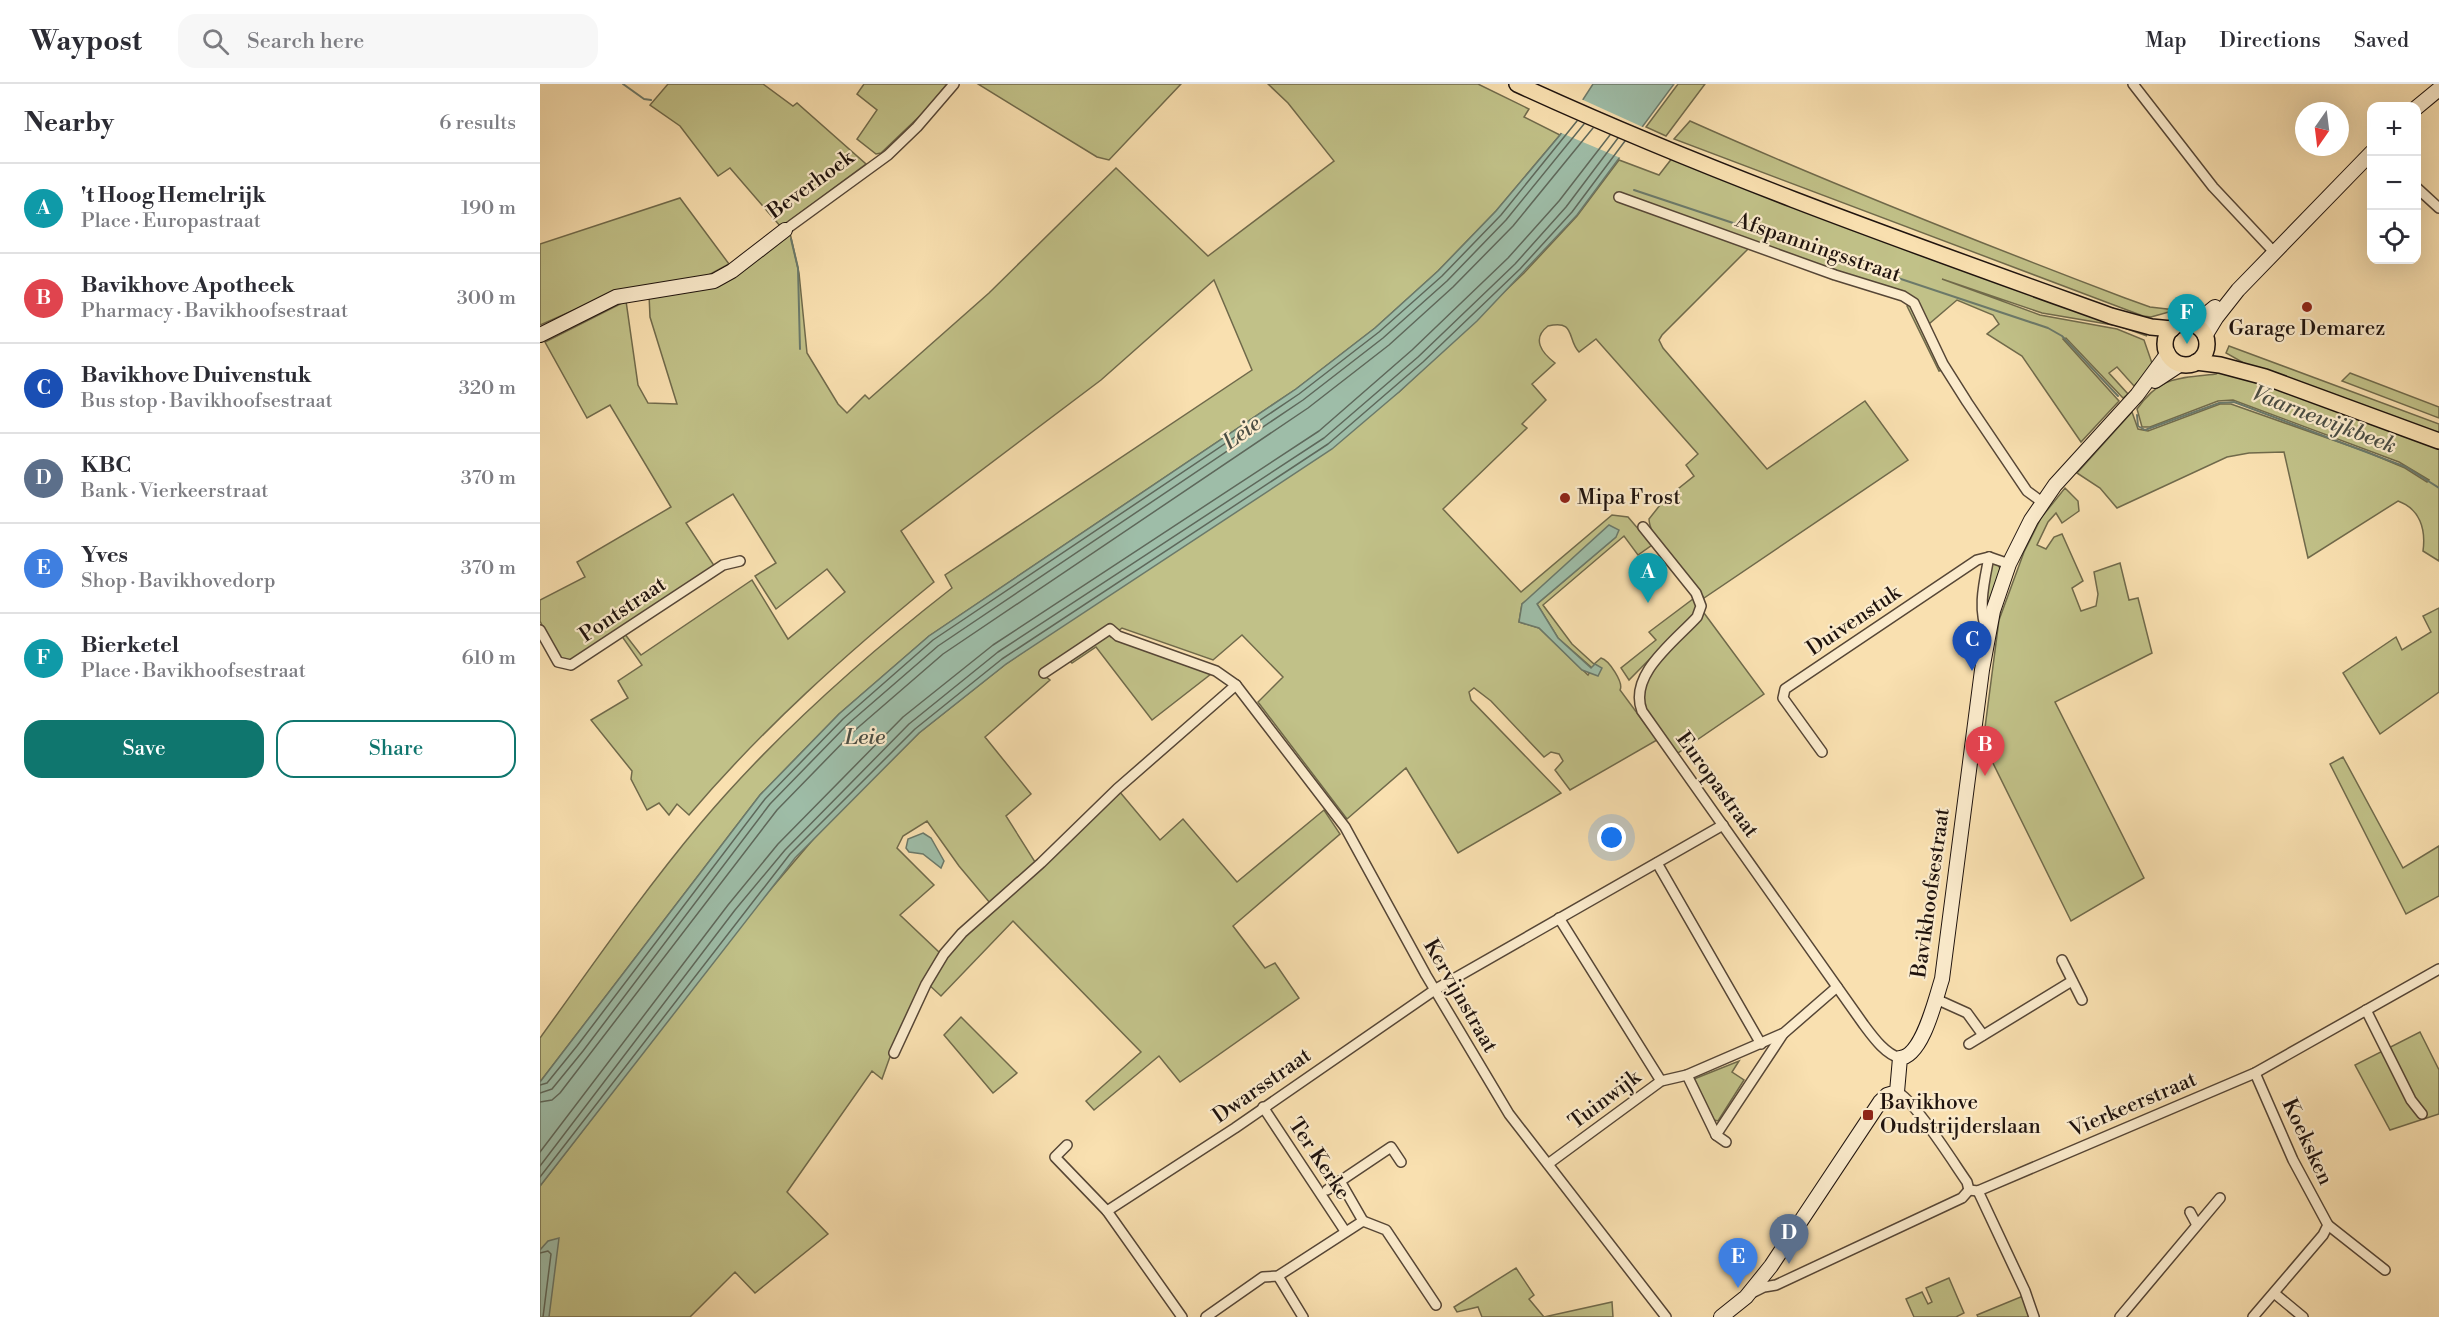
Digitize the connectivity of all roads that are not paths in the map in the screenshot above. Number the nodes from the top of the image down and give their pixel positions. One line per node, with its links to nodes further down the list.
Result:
1 (954, 84): 10 (street, Beverhoek)
2 (1517, 84): 16 (main road)
3 (2133, 84): 11 (street)
4 (2439, 88): 5 (street)
5 (2421, 104)
6 (2368, 156): 11 (street)
7 (2421, 192): 9 (street)
8 (1619, 197): 21 (street, Afspanningsstraat)
9 (2439, 208)
10 (785, 230): 14 (street, Beverhoek)
11 (2275, 253): 12 (street)
12 (2238, 290): 13 (street); 15 (street)
13 (2193, 325): 15 (main road); 16 (main road)
14 (540, 335)
15 (2206, 340): 17 (main road); 18 (main road)
16 (2168, 342): 17 (main road); 19 (street, Bavikhoofsestraat)
17 (2189, 363): 18 (main road); 19 (street, Bavikhoofsestraat)
18 (2265, 377): 20 (main road)
19 (2137, 395): 21 (street, Bavikhoofsestraat)
20 (2439, 441)
21 (2042, 502): 25 (street, Bavikhoofsestraat)
22 (1644, 527): 31 (street, Europastraat)
23 (1989, 557): 25 (street); 27 (street, Bavikhoofsestraat); 30 (street, Duivenstuk)
24 (740, 561): 26 (street, Pontstraat)
25 (2009, 564): 27 (street, Bavikhoofsestraat)
26 (540, 630)
27 (1989, 635): 39 (street, Bavikhoofsestraat)
28 (1044, 673): 29 (street, Kervijnstraat)
29 (1236, 685): 38 (street, Kervijnstraat); 46 (street)
30 (1822, 752)
31 (1723, 825): 32 (street, Dwarsstraat); 37 (street, Europastraat)
32 (1657, 862): 33 (street, Dwarsstraat); 44 (street)
33 (1559, 918): 38 (street, Dwarsstraat); 50 (street)
34 (2062, 960): 36 (street)
35 (2439, 969): 41 (street, Vierkeerstraat)
36 (2072, 981): 40 (street); 43 (street)
37 (1837, 987): 42 (street, Tuinwijk); 47 (street, Europastraat)
38 (1436, 989): 52 (street, Dwarsstraat); 58 (street, Kervijnstraat)
39 (1936, 999): 43 (street); 47 (street, Bavikhoofsestraat)
40 (2082, 1000)
41 (2367, 1010): 48 (street, Vierkeerstraat); 53 (street)
42 (1784, 1033): 44 (street, Tuinwijk); 54 (street, Tuinwijk)
43 (1983, 1035): 45 (street)
44 (1761, 1044): 49 (street, Tuinwijk)
45 (1969, 1044)
46 (894, 1053)
47 (1900, 1058): 51 (street)
48 (2255, 1073): 61 (street, Vierkeerstraat); 67 (street, Koeksken)
49 (1687, 1075): 50 (street, Tuinwijk); 54 (street)
50 (1661, 1081): 58 (street, Tuinwijk)
51 (1897, 1092): 61 (street); 71 (street)
52 (1263, 1107): 63 (street, Dwarsstraat); 68 (street, Ter Kerke)
53 (2422, 1114)
54 (1716, 1135): 55 (street)
55 (1726, 1142)
56 (1067, 1145): 63 (street)
57 (1401, 1162): 59 (street, Ter Kerke)
58 (1548, 1164): 77 (street, Kervijnstraat)
59 (1340, 1181): 60 (street, Ter Kerke); 65 (street, Ter Kerke)
60 (1328, 1190)
61 (1973, 1191): 71 (street, Vierkeerstraat); 79 (street)
62 (2220, 1198): 66 (street)
63 (1107, 1211): 74 (street)
64 (2190, 1212): 66 (street)
65 (1364, 1221): 68 (street, Ter Kerke); 73 (street, Ter Kerke)
66 (2197, 1225): 80 (street)
67 (2328, 1226): 69 (street, Koeksken); 72 (street)
68 (1345, 1231): 70 (street, Ter Kerke)
69 (2385, 1270)
70 (1278, 1276): 75 (street, Ter Kerke); 76 (street)
71 (1766, 1282): 78 (street)
72 (2274, 1293): 81 (street); 82 (street)
73 (1436, 1305)
74 (1182, 1317)
75 (1206, 1317)
76 (1303, 1317)
77 (1666, 1317)
78 (1721, 1317)
79 (2034, 1317)
80 (2120, 1317)
81 (2253, 1317)
82 (2303, 1317)

